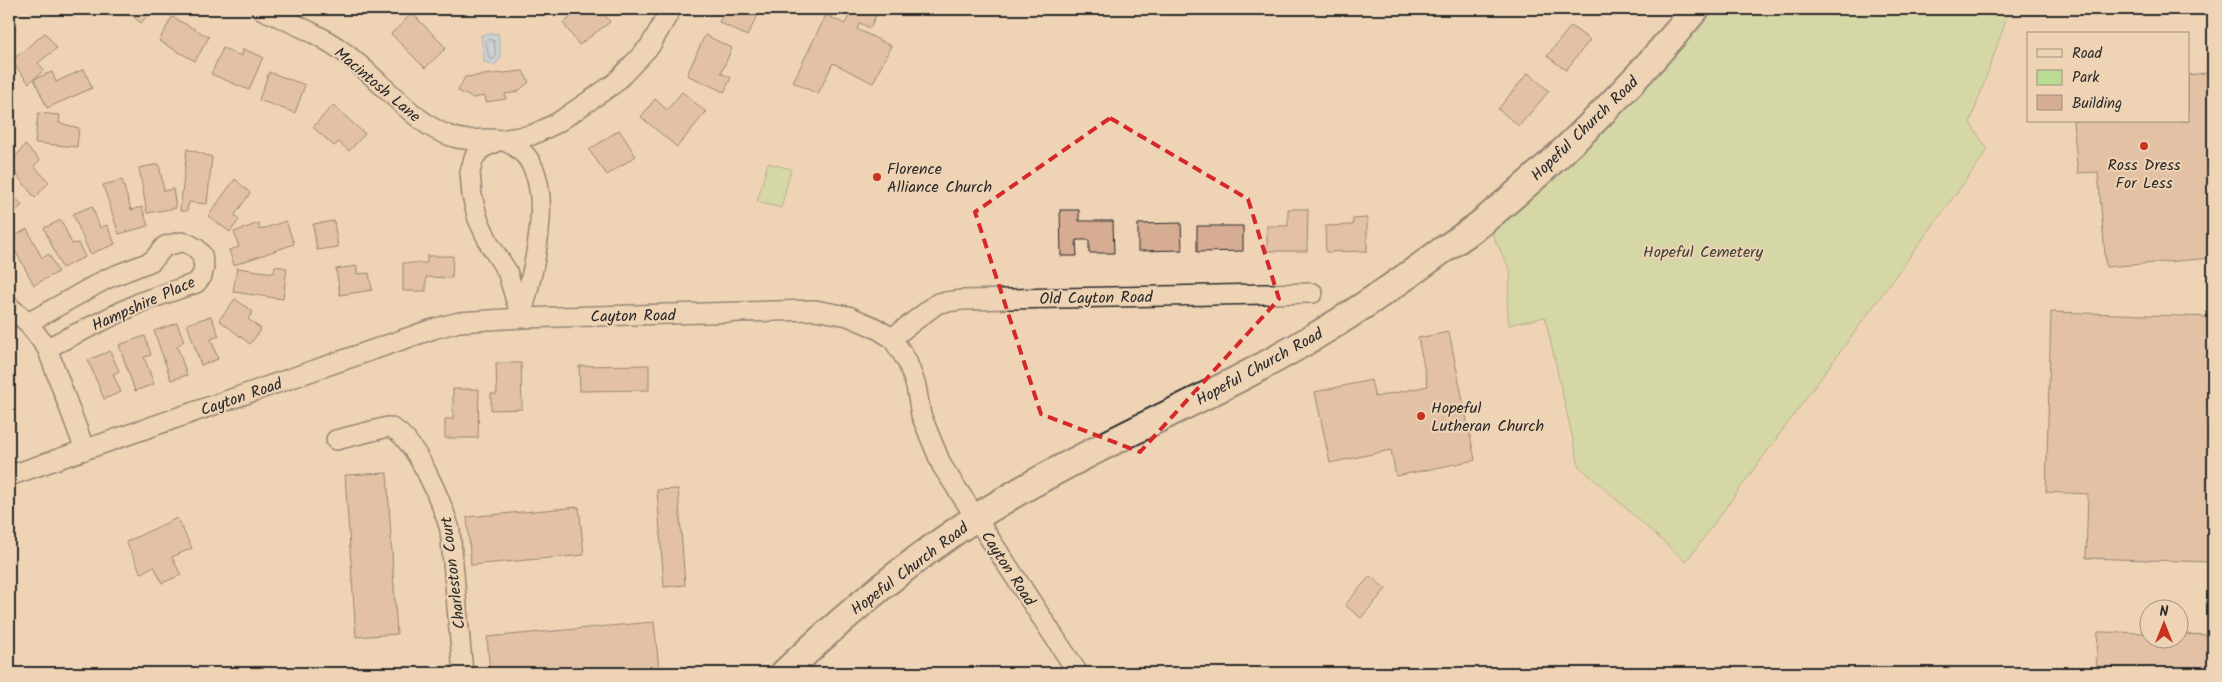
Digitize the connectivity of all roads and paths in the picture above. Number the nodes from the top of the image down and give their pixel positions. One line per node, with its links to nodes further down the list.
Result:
1 (261, 9): 4 (street, Macintosh Lane)
2 (671, 9): 4 (street)
3 (1696, 9): 14 (main road, Hopeful Church Road)
4 (500, 140): 7 (street, Macintosh Lane); 7 (street)
5 (1313, 292): 9 (street, Old Cayton Road)
6 (9, 306): 8 (street)
7 (521, 318): 9 (street, Cayton Road); 12 (street, Cayton Road)
8 (28, 323): 10 (street); 10 (street, Hampshire Place)
9 (892, 338): 14 (street, Cayton Road)
10 (47, 348): 12 (street)
11 (336, 440): 15 (street, Charleston Court)
12 (84, 450): 13 (street, Cayton Road)
13 (9, 476)
14 (976, 518): 16 (main road, Hopeful Church Road); 17 (street, Cayton Road)
15 (463, 673)
16 (784, 673)
17 (1078, 673)

